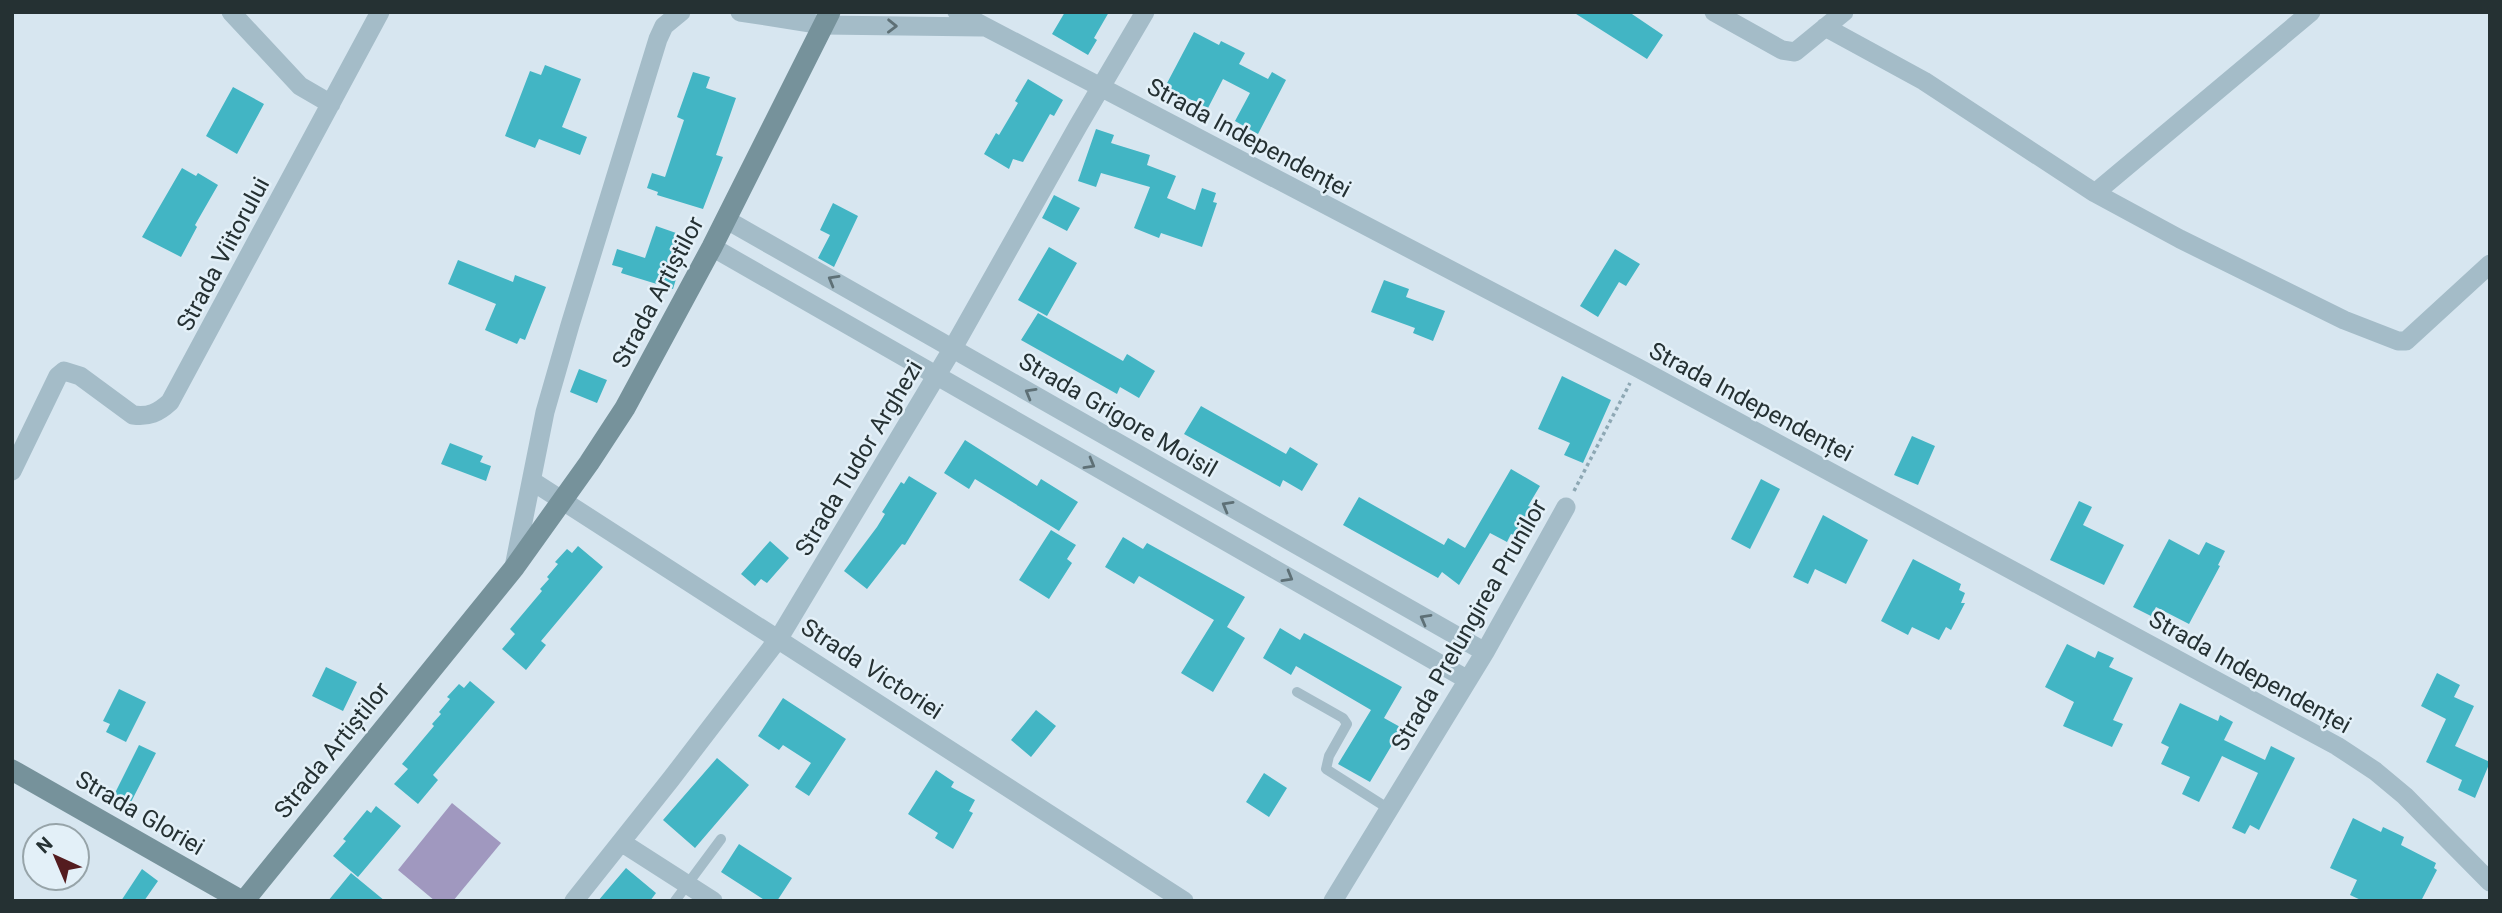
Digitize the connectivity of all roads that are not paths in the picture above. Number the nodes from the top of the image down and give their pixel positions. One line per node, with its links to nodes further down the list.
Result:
1 (231, 12): 14 (street)
2 (380, 12): 14 (street, Strada Viitorului)
3 (681, 12): 22 (street, Strada Artiștilor)
4 (740, 12): 10 (street)
5 (957, 12): 11 (street, Strada Independenței)
6 (1145, 12): 13 (street, Strada Tudor Arghezi)
7 (1714, 12): 12 (street)
8 (1844, 12): 12 (street)
9 (2311, 12): 15 (street)
10 (827, 19): 11 (street, one-way to 11); 16 (street, Strada Artiștilor)
11 (986, 27): 13 (street, Strada Independenței)
12 (1825, 27): 15 (street)
13 (1100, 88): 19 (street, Strada Tudor Arghezi); 34 (street, Strada Independenței)
14 (331, 104): 21 (street, Strada Viitorului)
15 (2095, 193): 18 (street)
16 (727, 220): 17 (street, Strada Artiștilor); 19 (street, Strada Grigore Moisil, one-way to 16)
17 (712, 247): 20 (street); 23 (street, Strada Artiștilor)
18 (2490, 264)
19 (953, 348): 20 (street, Strada Tudor Arghezi); 27 (street, Strada Grigore Moisil, one-way to 19)
20 (936, 376): 26 (street, Strada Tudor Arghezi); 28 (street, one-way to 28)
21 (12, 471)
22 (532, 481): 23 (street, Strada Victoriei); 25 (street, Strada Artiștilor)
23 (564, 500): 25 (street, Strada Artiștilor); 26 (street, Strada Victoriei)
24 (1566, 507): 27 (street, Strada Prelungirea Prunilor)
25 (513, 568): 36 (street, Strada Artiștilor)
26 (779, 638): 33 (street, Strada Tudor Arghezi); 40 (street, Strada Victoriei)
27 (1485, 652): 28 (street, Strada Prelungirea Prunilor)
28 (1468, 680): 31 (street, Strada Prelungirea Prunilor)
29 (1297, 691): 31 (lane)
30 (12, 769): 36 (street, Strada Gloriei)
31 (1389, 809): 41 (street, Strada Prelungirea Prunilor)
32 (721, 839): 35 (lane)
33 (621, 842): 35 (street); 37 (street, Strada Tudor Arghezi)
34 (2490, 882)
35 (687, 884): 38 (lane); 39 (street)
36 (243, 901)
37 (574, 901)
38 (675, 901)
39 (713, 901)
40 (1184, 901)
41 (1333, 901)

